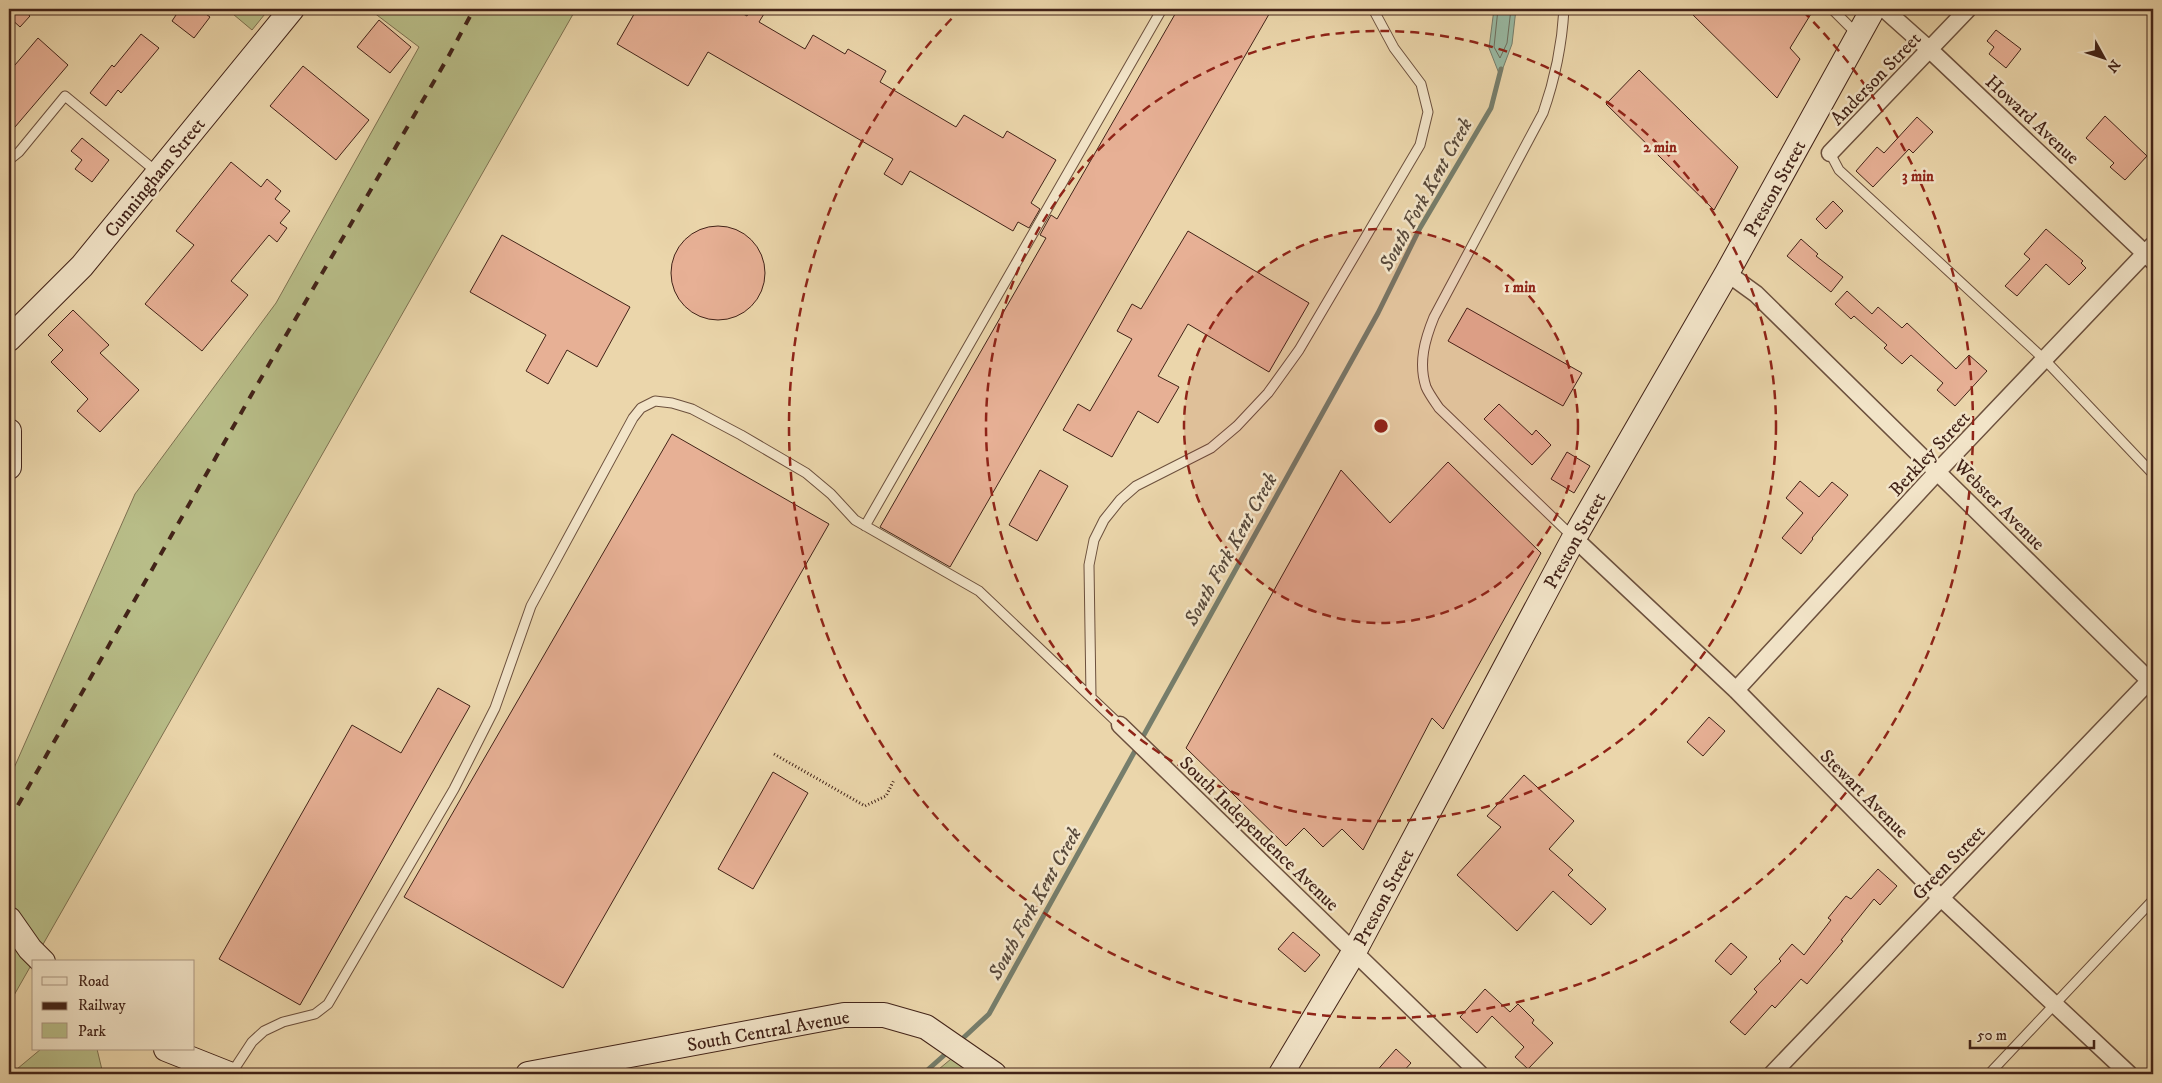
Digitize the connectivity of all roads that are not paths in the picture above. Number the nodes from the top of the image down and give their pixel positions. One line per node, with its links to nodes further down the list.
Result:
1 (292, 9): 13 (street, Cunningham Street)
2 (1162, 9): 22 (lane)
3 (1372, 9): 26 (lane)
4 (1564, 9): 23 (lane)
5 (1832, 9): 9 (lane)
6 (1874, 9): 9 (street, Preston Street)
7 (1884, 9): 10 (street, Howard Avenue)
8 (1968, 9): 10 (street, Anderson Street)
9 (1859, 36): 15 (street, Preston Street)
10 (1930, 50): 11 (street, Anderson Street); 14 (street, Howard Avenue)
11 (1830, 153): 17 (lane)
12 (9, 160): 13 (lane)
13 (158, 173): 16 (street, Cunningham Street)
14 (2151, 253): 17 (street, Berkley Street)
15 (1727, 273): 20 (street, Webster Avenue); 23 (street, Preston Street)
16 (9, 339)
17 (2045, 360): 20 (street, Berkley Street); 21 (lane)
18 (9, 431): 19 (street)
19 (9, 467)
20 (1938, 471): 24 (street, Webster Avenue); 25 (street, Berkley Street)
21 (2153, 474)
22 (865, 526): 26 (lane); 36 (lane)
23 (1574, 538): 25 (street, Stewart Avenue); 31 (street, Preston Street)
24 (2152, 681): 28 (street, Green Street)
25 (1736, 690): 28 (street, Stewart Avenue)
26 (1091, 696): 27 (lane)
27 (1120, 725): 31 (street, South Independence Avenue)
28 (1941, 898): 33 (street, Stewart Avenue); 40 (street, Green Street)
29 (2153, 900): 33 (lane)
30 (9, 919): 32 (street)
31 (1354, 952): 38 (street, Preston Street); 39 (street, South Independence Avenue)
32 (41, 960)
33 (2054, 1004): 41 (lane); 42 (street, Stewart Avenue)
34 (169, 1050): 36 (street)
35 (989, 1070): 37 (street, South Central Avenue)
36 (230, 1074)
37 (528, 1074)
38 (1281, 1074)
39 (1480, 1074)
40 (1772, 1074)
41 (1989, 1074)
42 (2128, 1074)

